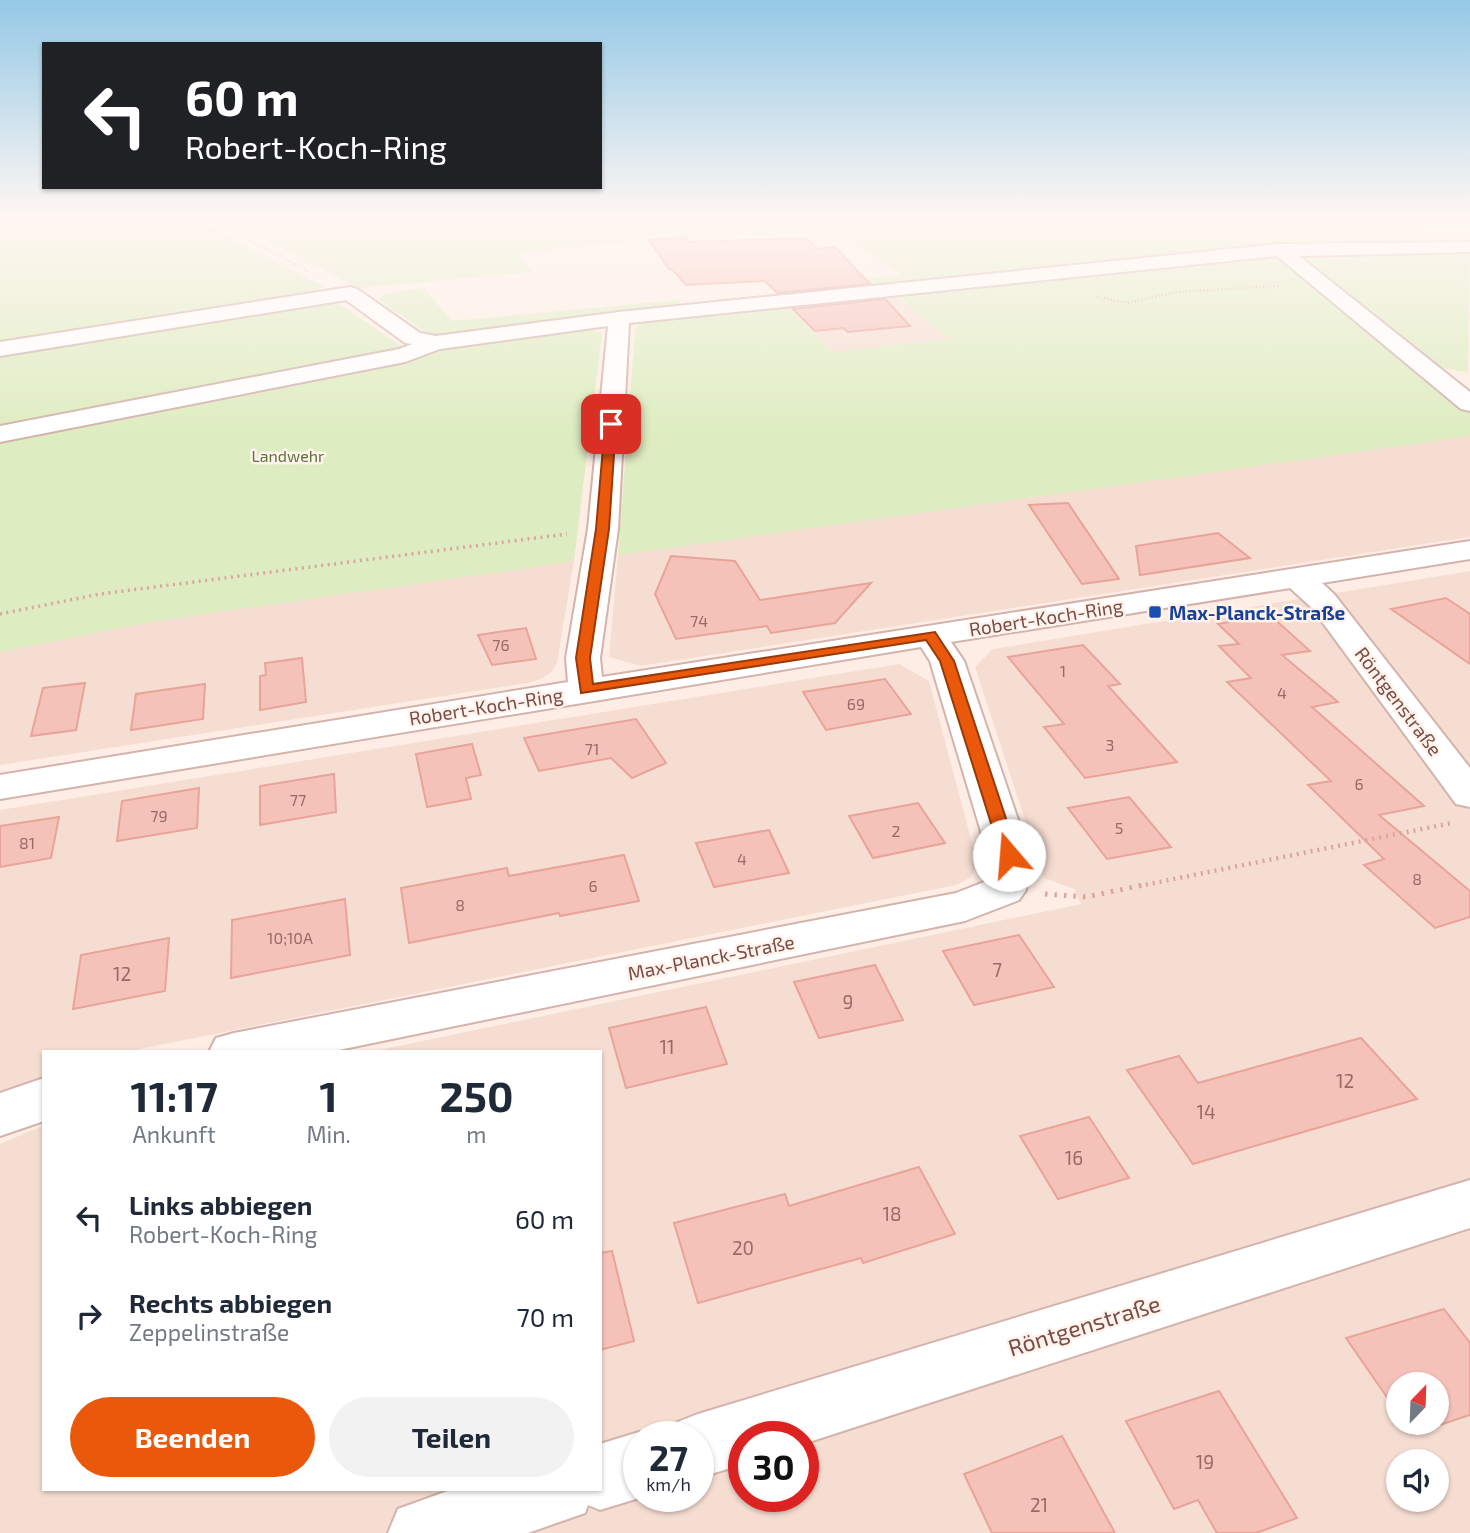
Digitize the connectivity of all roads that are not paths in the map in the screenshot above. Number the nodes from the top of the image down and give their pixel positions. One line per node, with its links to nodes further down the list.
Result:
1 (843, 291): 3 (street)
2 (1331, 291): 7 (street)
3 (619, 318): 4 (street); 13 (street)
4 (436, 343): 5 (street); 9 (street)
5 (0, 349)
6 (1470, 378): 7 (street)
7 (1443, 380): 8 (street)
8 (1470, 404)
9 (0, 434)
10 (1470, 550): 11 (street, Robert-Koch-Ring)
11 (1298, 578): 12 (street, Robert-Koch-Ring); 15 (street, Röntgenstraße)
12 (930, 635): 13 (street, Robert-Koch-Ring); 16 (street, Max-Planck-Straße)
13 (586, 690): 14 (street, Robert-Koch-Ring)
14 (0, 787)
15 (1466, 809)
16 (244, 1050)
17 (42, 1100): 18 (street)
18 (0, 1115)
19 (1470, 1204): 20 (street, Röntgenstraße)
20 (714, 1441)
21 (623, 1470): 22 (street)
22 (602, 1476)
23 (555, 1491): 24 (street)
24 (422, 1533)

